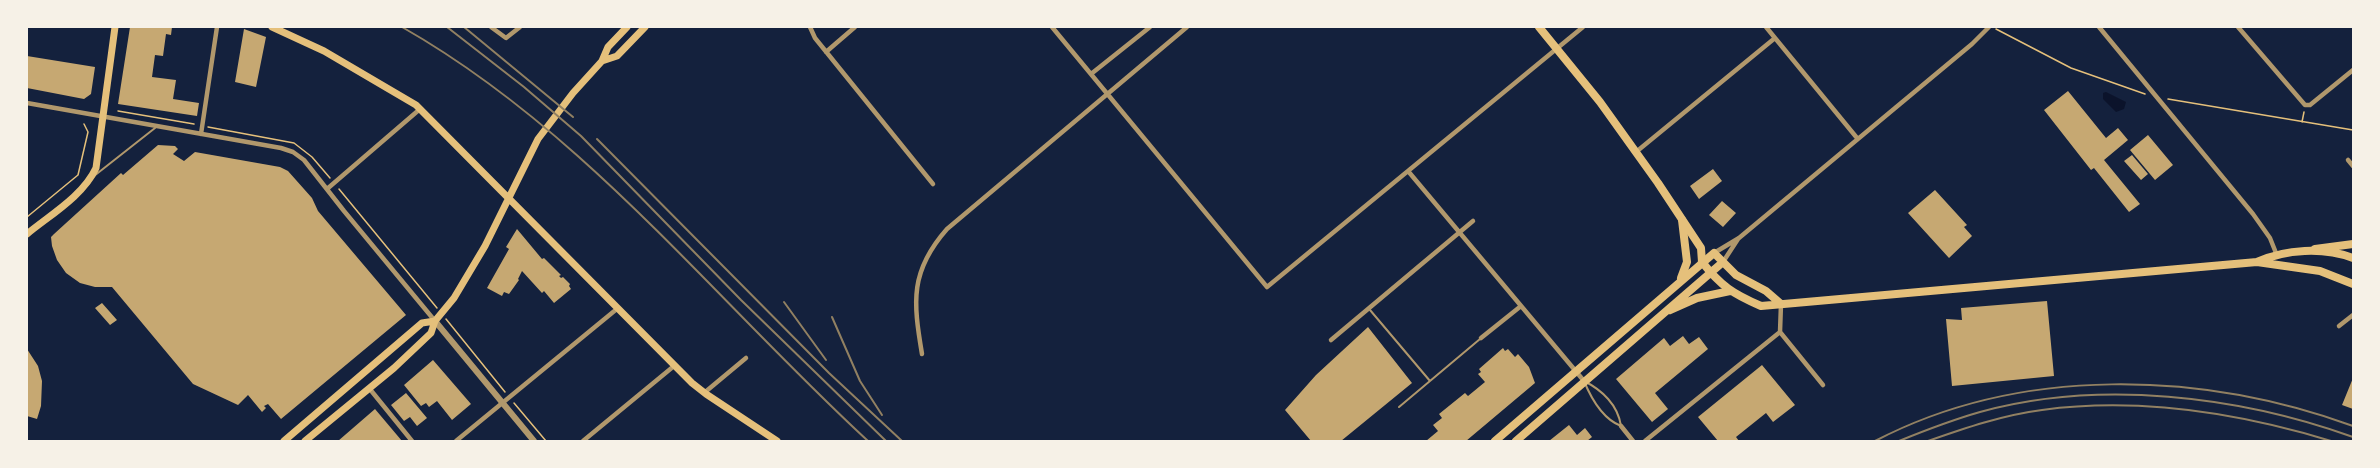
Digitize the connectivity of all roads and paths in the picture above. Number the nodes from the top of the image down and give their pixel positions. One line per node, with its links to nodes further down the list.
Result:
1 (116, 27): 33 (main road)
2 (217, 27): 37 (street)
3 (272, 27): 31 (main road)
4 (491, 27): 5 (street)
5 (519, 27)
6 (627, 27): 23 (main road)
7 (645, 27): 23 (main road)
8 (810, 27): 22 (street)
9 (855, 27): 22 (street)
10 (1052, 27): 25 (street)
11 (1150, 27): 25 (street)
12 (1187, 27): 26 (street)
13 (1539, 27): 21 (main road)
14 (1583, 27): 21 (street)
15 (1766, 27): 20 (street)
16 (1989, 27): 40 (street)
17 (2099, 27): 60 (street)
18 (2238, 27): 30 (street)
19 (1995, 29): 27 (path)
20 (1775, 38): 40 (street); 41 (street)
21 (1557, 49): 41 (main road); 44 (street)
22 (826, 52): 47 (street)
23 (602, 61): 49 (main road)
24 (2353, 70): 30 (street)
25 (1091, 74): 26 (street)
26 (1107, 94): 44 (street); 82 (street)
27 (2149, 95)
28 (2165, 98): 34 (path)
29 (27, 103): 33 (street)
30 (2305, 105): 34 (path)
31 (421, 109): 46 (street); 49 (main road)
32 (118, 111): 37 (path)
33 (102, 115): 36 (street); 45 (main road)
34 (2302, 122): 38 (path)
35 (84, 124): 50 (path)
36 (158, 126): 39 (street); 45 (lane)
37 (202, 126): 39 (street); 46 (path)
38 (2353, 130)
39 (201, 134): 48 (street)
40 (1857, 138): 55 (street)
41 (1636, 152): 51 (main road)
42 (2349, 160): 43 (street)
43 (2353, 166)
44 (1408, 171): 54 (street)
45 (91, 179): 53 (main road)
46 (334, 183): 48 (street); 69 (path)
47 (933, 184)
48 (327, 189): 76 (street)
49 (509, 198): 72 (main road); 76 (main road)
50 (27, 217)
51 (1682, 220): 57 (main road); 66 (highway)
52 (1473, 221): 54 (street)
53 (27, 234)
54 (1460, 234): 71 (street); 73 (street)
55 (1739, 238): 59 (street); 63 (street)
56 (2353, 244): 58 (highway)
57 (1701, 248): 59 (main road); 62 (main road)
58 (2305, 250): 60 (highway); 61 (highway)
59 (1714, 253): 62 (highway); 63 (highway)
60 (2276, 254): 64 (highway)
61 (2353, 258)
62 (1702, 262): 65 (highway); 66 (highway)
63 (1723, 262): 65 (highway); 70 (highway)
64 (2257, 262): 67 (highway); 70 (highway)
65 (1711, 273): 68 (highway); 74 (highway)
66 (1678, 283): 85 (highway)
67 (2353, 284)
68 (1730, 291): 70 (highway); 74 (highway)
69 (428, 298)
70 (1781, 304): 79 (street)
71 (1521, 306): 80 (street); 85 (street)
72 (618, 308): 84 (main road); 91 (street)
73 (1369, 309): 81 (street); 86 (lane)
74 (1660, 315): 87 (highway)
75 (2353, 315): 77 (street)
76 (435, 321): 89 (main road); 92 (street); 95 (main road)
77 (2339, 326)
78 (452, 327): 91 (path)
79 (1780, 332): 88 (street); 106 (street)
80 (1481, 338): 86 (lane)
81 (1331, 340)
82 (922, 354)
83 (746, 358): 90 (street)
84 (674, 366): 90 (main road); 101 (street)
85 (1576, 371): 87 (street); 103 (highway)
86 (1430, 381): 93 (lane)
87 (1584, 381): 94 (lane); 94 (lane); 104 (highway)
88 (1823, 385)
89 (369, 388): 96 (main road); 97 (street)
90 (704, 393): 102 (main road)
91 (510, 397): 92 (street); 100 (path)
92 (503, 403): 98 (street); 99 (street)
93 (1400, 407)
94 (1621, 426): 105 (street)
95 (284, 441)
96 (305, 441)
97 (412, 441)
98 (456, 441)
99 (534, 441)
100 (546, 441)
101 (583, 441)
102 (777, 441)
103 (1495, 441)
104 (1516, 441)
105 (1633, 441)
106 (1645, 441)

